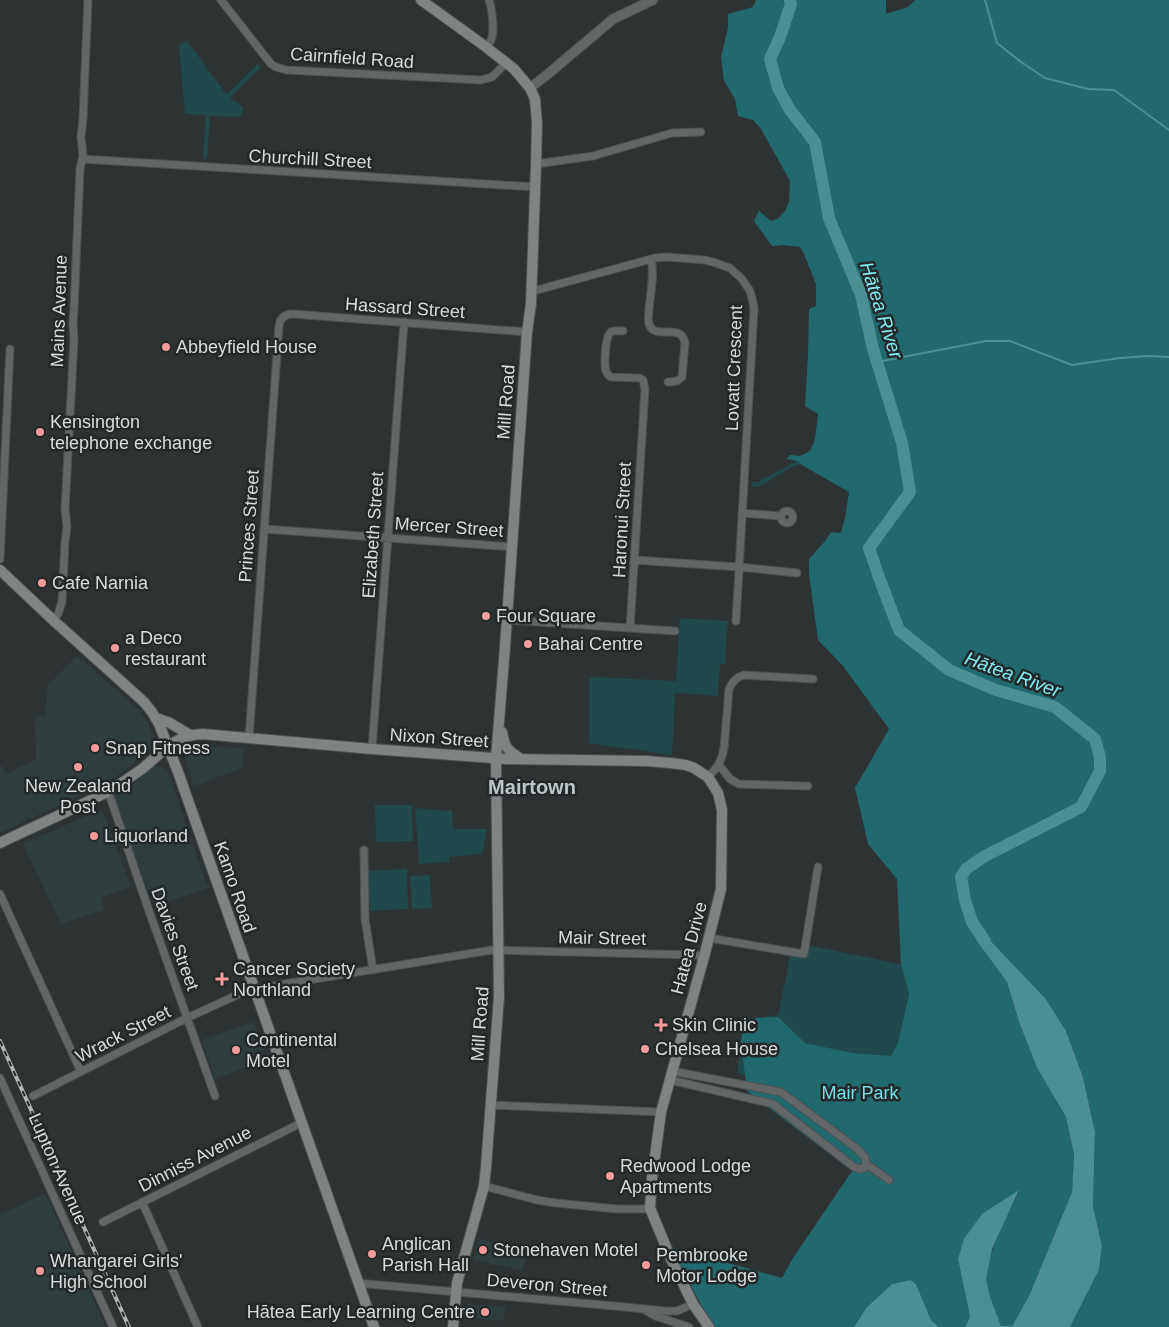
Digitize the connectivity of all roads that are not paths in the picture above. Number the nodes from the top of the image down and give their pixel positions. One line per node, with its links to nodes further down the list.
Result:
1 (88, 0): 10 (street, Mains Avenue)
2 (220, 0): 7 (street, Cairnfield Road)
3 (421, 0): 6 (main road)
4 (489, 0): 6 (street)
5 (653, 0): 8 (street)
6 (486, 47): 7 (main road)
7 (506, 63): 8 (main road)
8 (530, 88): 11 (main road, Mill Road)
9 (701, 132): 11 (street)
10 (82, 159): 12 (street, Churchill Street); 31 (street, Mains Avenue)
11 (536, 164): 12 (main road, Mill Road)
12 (536, 187): 14 (main road, Mill Road)
13 (651, 259): 14 (street, Lovatt Crescent); 20 (street); 21 (street, Lovatt Crescent)
14 (531, 290): 18 (main road, Mill Road)
15 (282, 317): 16 (street, Hassard Street); 23 (street, Princes Street)
16 (404, 322): 18 (street, Hassard Street); 24 (street, Elizabeth Street)
17 (623, 331): 27 (street, Haronui Street)
18 (527, 332): 25 (main road, Mill Road)
19 (10, 349): 26 (street)
20 (668, 382)
21 (742, 513): 22 (street); 28 (street, Lovatt Crescent)
22 (780, 516)
23 (264, 529): 24 (street, Mercer Street); 40 (street, Princes Street)
24 (388, 538): 25 (street, Mercer Street); 42 (street, Elizabeth Street)
25 (513, 547): 32 (main road, Mill Road)
26 (0, 559)
27 (634, 560): 28 (street); 34 (street, Haronui Street)
28 (739, 567): 30 (street); 33 (street, Lovatt Crescent)
29 (0, 570): 31 (main road, Kamo Road)
30 (797, 573)
31 (53, 620): 37 (main road, Kamo Road)
32 (507, 620): 34 (street); 38 (main road, Mill Road)
33 (736, 621)
34 (630, 628): 35 (street)
35 (675, 631)
36 (813, 679): 45 (street)
37 (156, 718): 39 (main road); 41 (main road, Kamo Road)
38 (499, 719): 43 (main road, Mill Road); 44 (main road, Mill Road)
39 (190, 735): 40 (main road, Nixon Street); 41 (main road, Nixon Street)
40 (249, 738): 42 (main road, Nixon Street)
41 (168, 746): 48 (main road, Nixon Street); 57 (main road, Kamo Road)
42 (372, 749): 43 (main road, Nixon Street)
43 (496, 758): 44 (main road, Nixon Street); 54 (main road, Mill Road)
44 (522, 760): 46 (main road, Nixon Street)
45 (719, 765): 46 (street); 47 (street)
46 (708, 777): 53 (main road, Hatea Drive)
47 (808, 786)
48 (108, 791): 49 (main road, Nixon Street); 58 (street, Davies Street)
49 (0, 843)
50 (364, 850): 56 (street)
51 (818, 867): 53 (street)
52 (0, 894): 59 (street)
53 (709, 938): 55 (main road, Hatea Drive)
54 (499, 950): 55 (street, Mair Street); 56 (street, Mair Street); 64 (main road, Mill Road)
55 (704, 957): 60 (main road, Hatea Drive)
56 (374, 970): 57 (street, Wrack Street)
57 (254, 989): 58 (street, Wrack Street); 66 (main road, Kamo Road)
58 (187, 1018): 59 (street, Wrack Street); 63 (street, Davies Street)
59 (81, 1072): 62 (street, Wrack Street)
60 (671, 1075): 65 (main road, Hatea Drive); 67 (street); 67 (street)
61 (0, 1078): 77 (street, Lupton Avenue)
62 (33, 1096)
63 (215, 1096)
64 (491, 1105): 65 (street); 69 (main road, Mill Road)
65 (661, 1112): 71 (main road, Hatea Drive)
66 (301, 1123): 70 (street, Dinniss Avenue); 73 (main road, Kamo Road)
67 (866, 1164): 68 (street)
68 (889, 1180)
69 (484, 1186): 71 (street); 74 (main road, Mill Road)
70 (142, 1202): 72 (street, Dinniss Avenue); 78 (street)
71 (650, 1208): 75 (main road, Hatea Drive)
72 (103, 1222)
73 (357, 1283): 74 (street, Deveron Street); 79 (main road, Kamo Road)
74 (456, 1292): 76 (street, Deveron Street); 80 (main road, Mill Road)
75 (693, 1304): 76 (street, Deveron Street); 82 (main road, Hatea Drive)
76 (644, 1310): 81 (street, Deveron Street)
77 (112, 1327)
78 (198, 1327)
79 (374, 1327)
80 (453, 1327)
81 (689, 1327)
82 (709, 1327)

